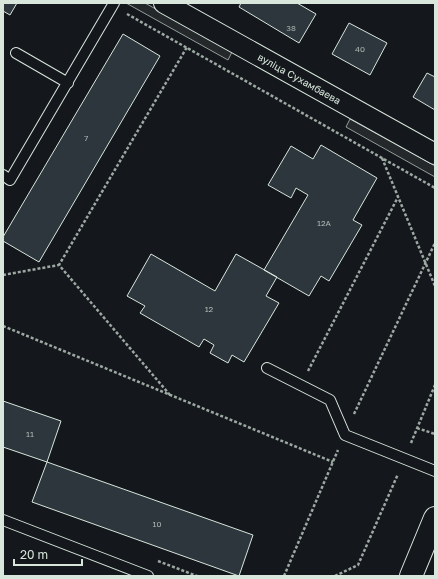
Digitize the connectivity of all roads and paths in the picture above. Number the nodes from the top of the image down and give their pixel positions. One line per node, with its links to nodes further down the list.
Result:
1 (164, 3): 6 (street, вуліца Сухамбаева)
2 (113, 5): 3 (path); 5 (lane)
3 (187, 47): 7 (path); 13 (path)
4 (16, 53): 5 (lane)
5 (68, 83): 8 (lane)
6 (435, 154)
7 (382, 157): 9 (path); 10 (path)
8 (3, 175)
9 (435, 188)
10 (398, 198): 12 (path); 19 (path)
11 (435, 243): 12 (path)
12 (426, 263): 15 (path); 23 (path)
13 (59, 265): 14 (path); 20 (path)
14 (3, 275)
15 (435, 286)
16 (3, 326): 20 (path)
17 (267, 368): 19 (lane)
18 (435, 385): 21 (path)
19 (301, 386): 23 (lane)
20 (170, 395): 25 (path)
21 (417, 428): 22 (path); 24 (path)
22 (435, 434)
23 (345, 435): 24 (lane); 25 (path)
24 (405, 458): 26 (lane); 31 (path)
25 (333, 462): 30 (path)
26 (435, 471)
27 (435, 518): 32 (street)
28 (3, 520): 29 (lane)
29 (145, 576)
30 (284, 576)
31 (335, 576)
32 (411, 576)

